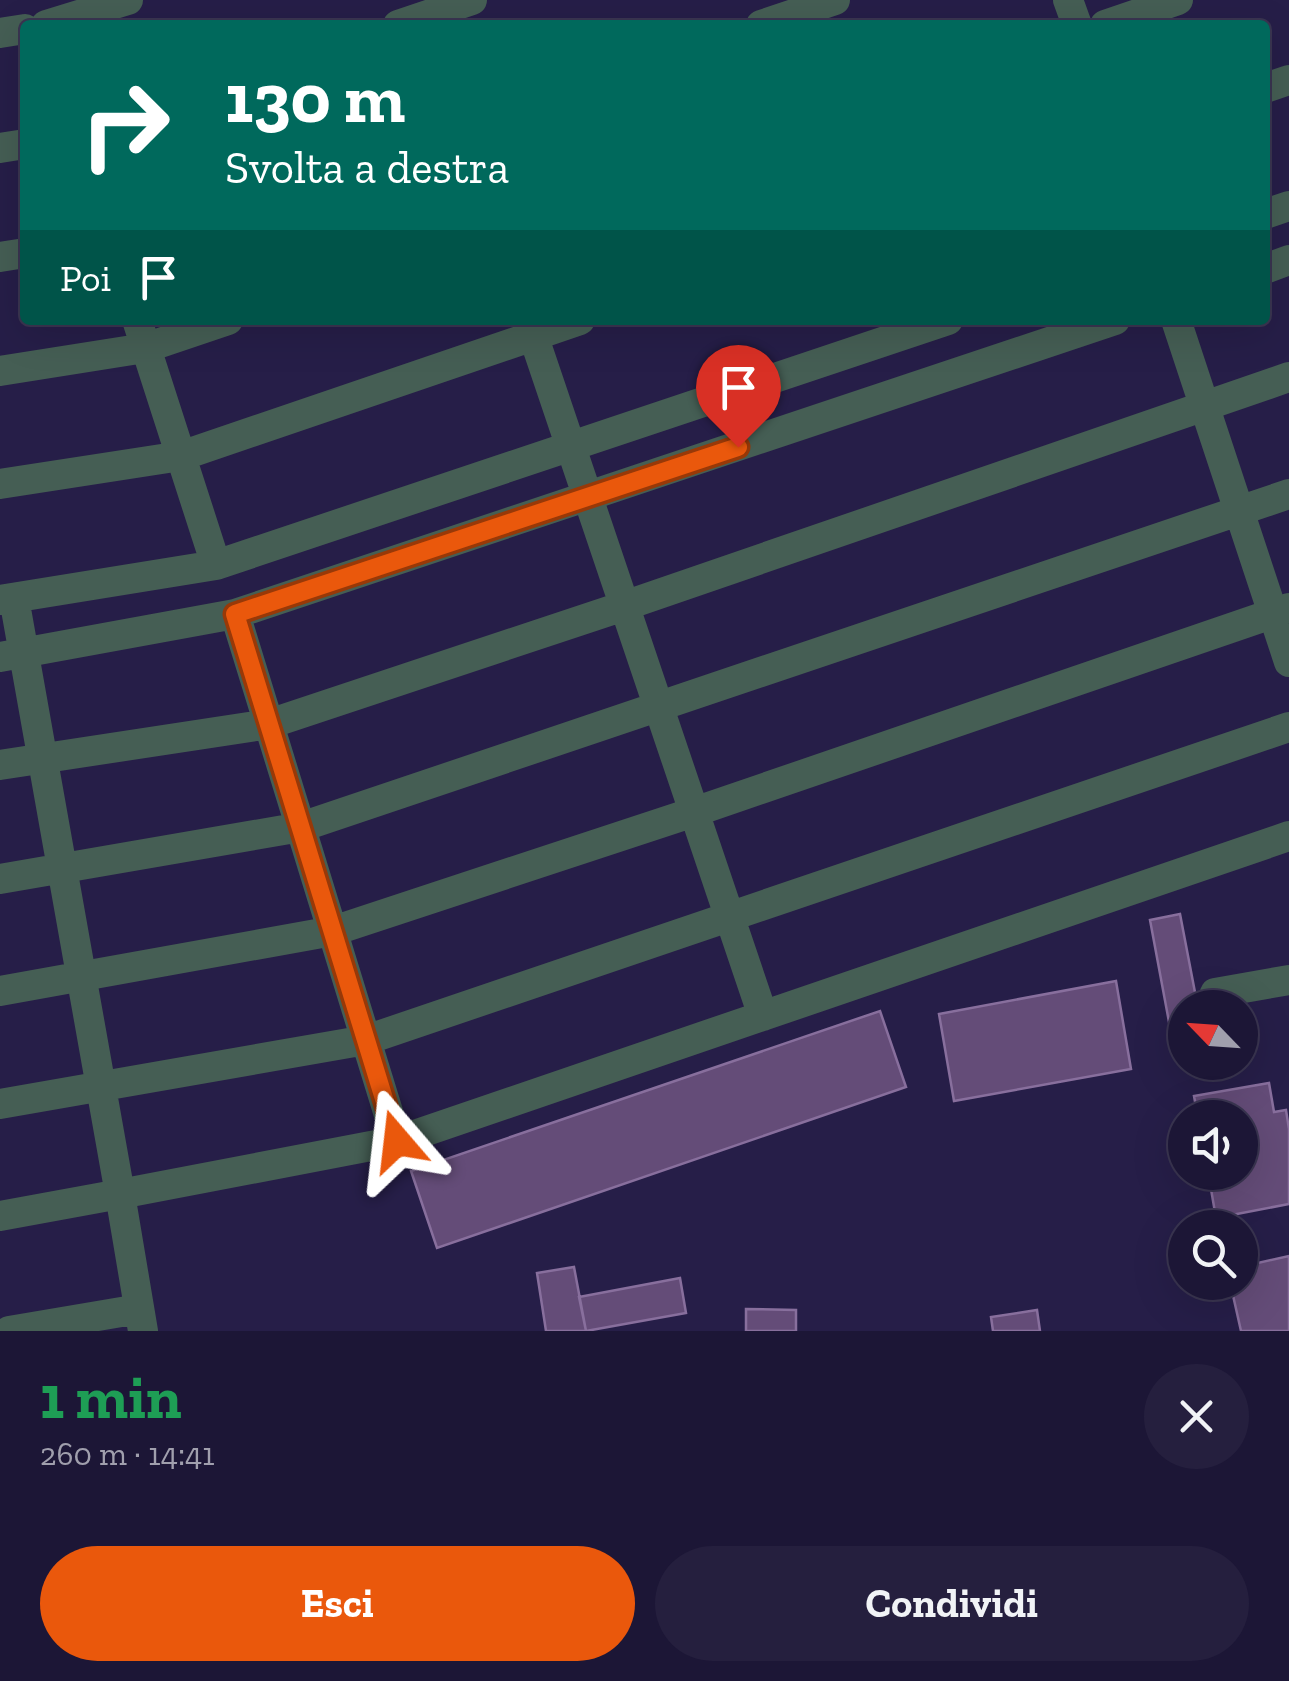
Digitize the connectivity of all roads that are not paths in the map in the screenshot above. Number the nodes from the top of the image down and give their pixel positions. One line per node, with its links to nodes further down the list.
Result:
1 (128, 0): 6 (lane)
2 (472, 0): 5 (lane)
3 (835, 0): 7 (lane)
4 (1178, 0): 8 (lane)
5 (418, 16)
6 (58, 18)
7 (775, 20)
8 (1120, 20)
9 (197, 325): 14 (lane)
10 (936, 325): 19 (lane)
11 (1097, 325): 19 (lane)
12 (1178, 325): 17 (lane)
13 (531, 328): 18 (lane); 19 (lane)
14 (141, 334): 15 (lane); 18 (lane)
15 (0, 371)
16 (1289, 377): 17 (lane)
17 (1204, 406): 22 (lane); 24 (lane)
18 (181, 456): 20 (lane); 23 (lane)
19 (579, 472): 23 (lane); 24 (lane); 26 (lane)
20 (0, 484)
21 (1289, 494): 22 (lane)
22 (1239, 511): 25 (lane); 29 (lane)
23 (216, 565): 27 (lane)
24 (624, 606): 29 (lane); 30 (lane)
25 (1281, 610): 28 (lane); 34 (lane)
26 (235, 614): 27 (lane); 30 (lane)
27 (13, 626): 32 (lane)
28 (1289, 662)
29 (658, 706): 34 (lane); 35 (lane)
30 (269, 724): 32 (lane); 35 (lane)
31 (1289, 727): 39 (lane)
32 (41, 758): 33 (lane); 37 (lane)
33 (0, 765)
34 (694, 812): 39 (lane); 40 (lane)
35 (301, 827): 37 (lane); 40 (lane)
36 (1289, 836): 45 (lane)
37 (64, 868): 38 (lane); 41 (lane)
38 (0, 879)
39 (730, 917): 45 (lane); 46 (lane)
40 (333, 931): 41 (lane); 46 (lane)
41 (82, 977): 44 (lane); 47 (lane)
42 (1289, 980): 43 (lane)
43 (1227, 990)
44 (0, 991)
45 (762, 1016): 49 (lane)
46 (366, 1040): 47 (lane); 49 (lane)
47 (103, 1086): 48 (lane); 50 (lane)
48 (0, 1104)
49 (397, 1141): 50 (lane)
50 (120, 1194): 51 (lane); 52 (lane)
51 (0, 1216)
52 (141, 1320): 53 (lane)
53 (9, 1331)

